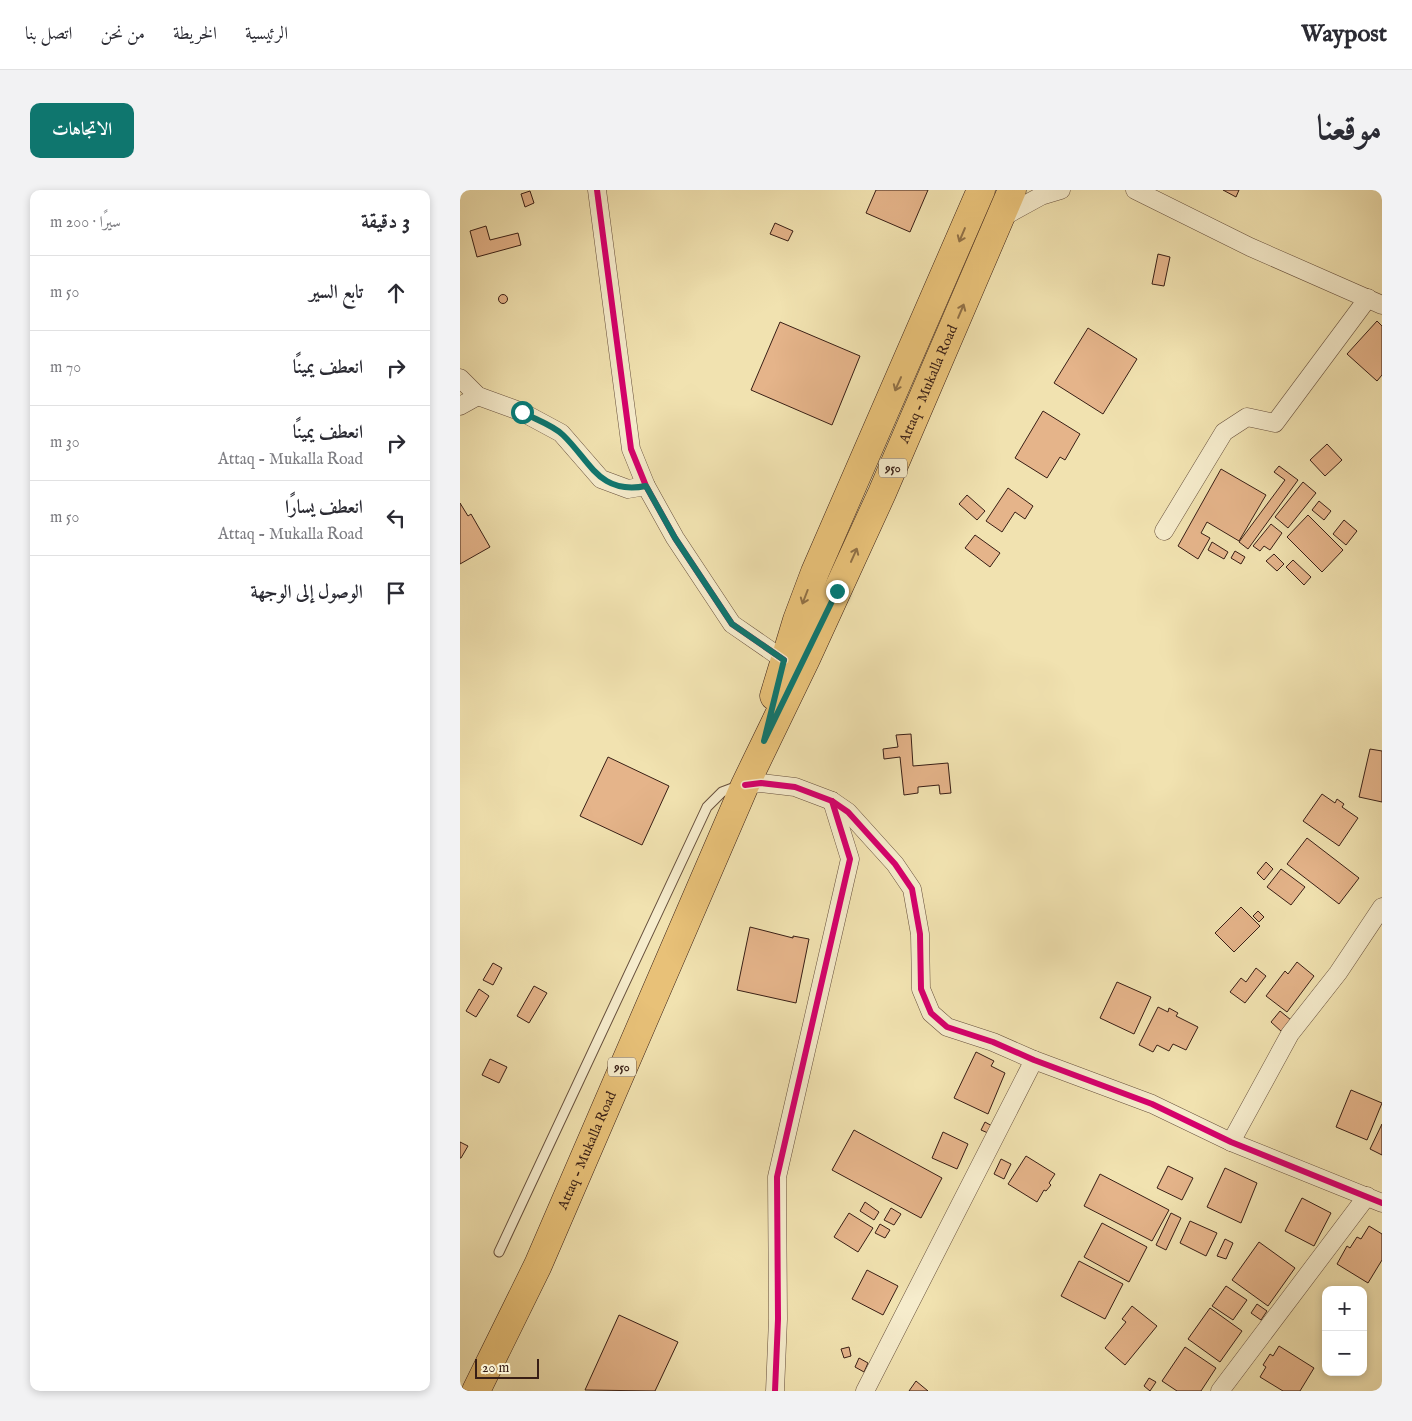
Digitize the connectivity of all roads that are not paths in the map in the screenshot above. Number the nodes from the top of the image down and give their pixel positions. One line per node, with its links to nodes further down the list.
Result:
1 (597, 190): 11 (street)
2 (981, 190): 13 (main road, Attaq - Mukalla Road / 950, one-way to 13)
3 (1012, 190): 6 (main road, Attaq - Mukalla Road / 950)
4 (1061, 190): 6 (street)
5 (1136, 190): 7 (street)
6 (1001, 218): 14 (main road, Attaq - Mukalla Road / 950, one-way to 6)
7 (1375, 302): 12 (street)
8 (460, 378): 9 (street)
9 (478, 396): 10 (street); 11 (street)
10 (460, 406)
11 (646, 486): 13 (street)
12 (1164, 531)
13 (784, 660): 14 (main road, Attaq - Mukalla Road / 950)
14 (764, 741): 15 (main road, Attaq - Mukalla Road / 950)
15 (744, 785): 16 (street); 21 (lane); 22 (main road, Attaq - Mukalla Road / 950)
16 (832, 801): 18 (street); 23 (street)
17 (1382, 907): 19 (street)
18 (1034, 1060): 19 (street); 24 (street)
19 (1231, 1142): 20 (street)
20 (1375, 1200): 25 (street)
21 (499, 1252)
22 (476, 1391)
23 (775, 1391)
24 (864, 1391)
25 (1220, 1391)

